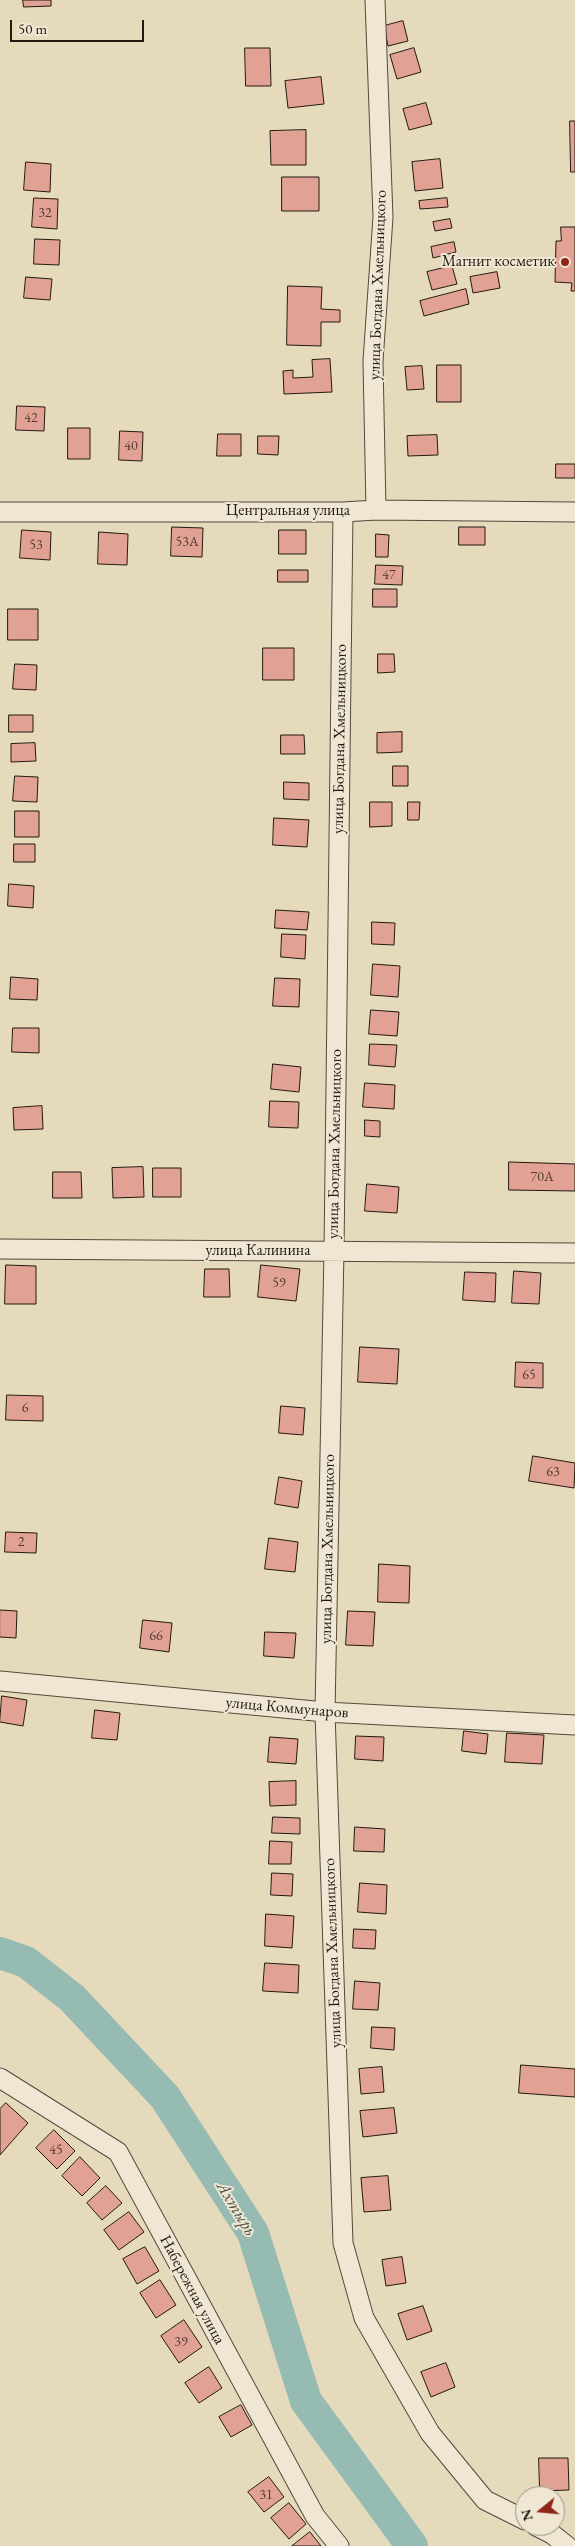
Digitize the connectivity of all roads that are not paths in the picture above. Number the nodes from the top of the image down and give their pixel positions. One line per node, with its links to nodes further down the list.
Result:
1 (375, 0): 2 (street, улица Богдана Хмельницкого)
2 (376, 510): 4 (street, Центральная улица); 5 (street, Центральная улица)
3 (0, 512): 4 (street, Центральная улица)
4 (343, 512): 7 (street, улица Богдана Хмельницкого)
5 (575, 512)
6 (0, 1249): 7 (street, улица Калинина)
7 (334, 1251): 8 (street, улица Калинина); 10 (street, улица Богдана Хмельницкого)
8 (575, 1253)
9 (0, 1681): 10 (street, улица Коммунаров)
10 (325, 1712): 11 (street, улица Коммунаров); 13 (street, улица Богдана Хмельницкого)
11 (575, 1726)
12 (0, 2078): 15 (street, Набережная улица)
13 (515, 2515)
14 (554, 2536): 16 (street)
15 (339, 2546)
16 (567, 2546)

